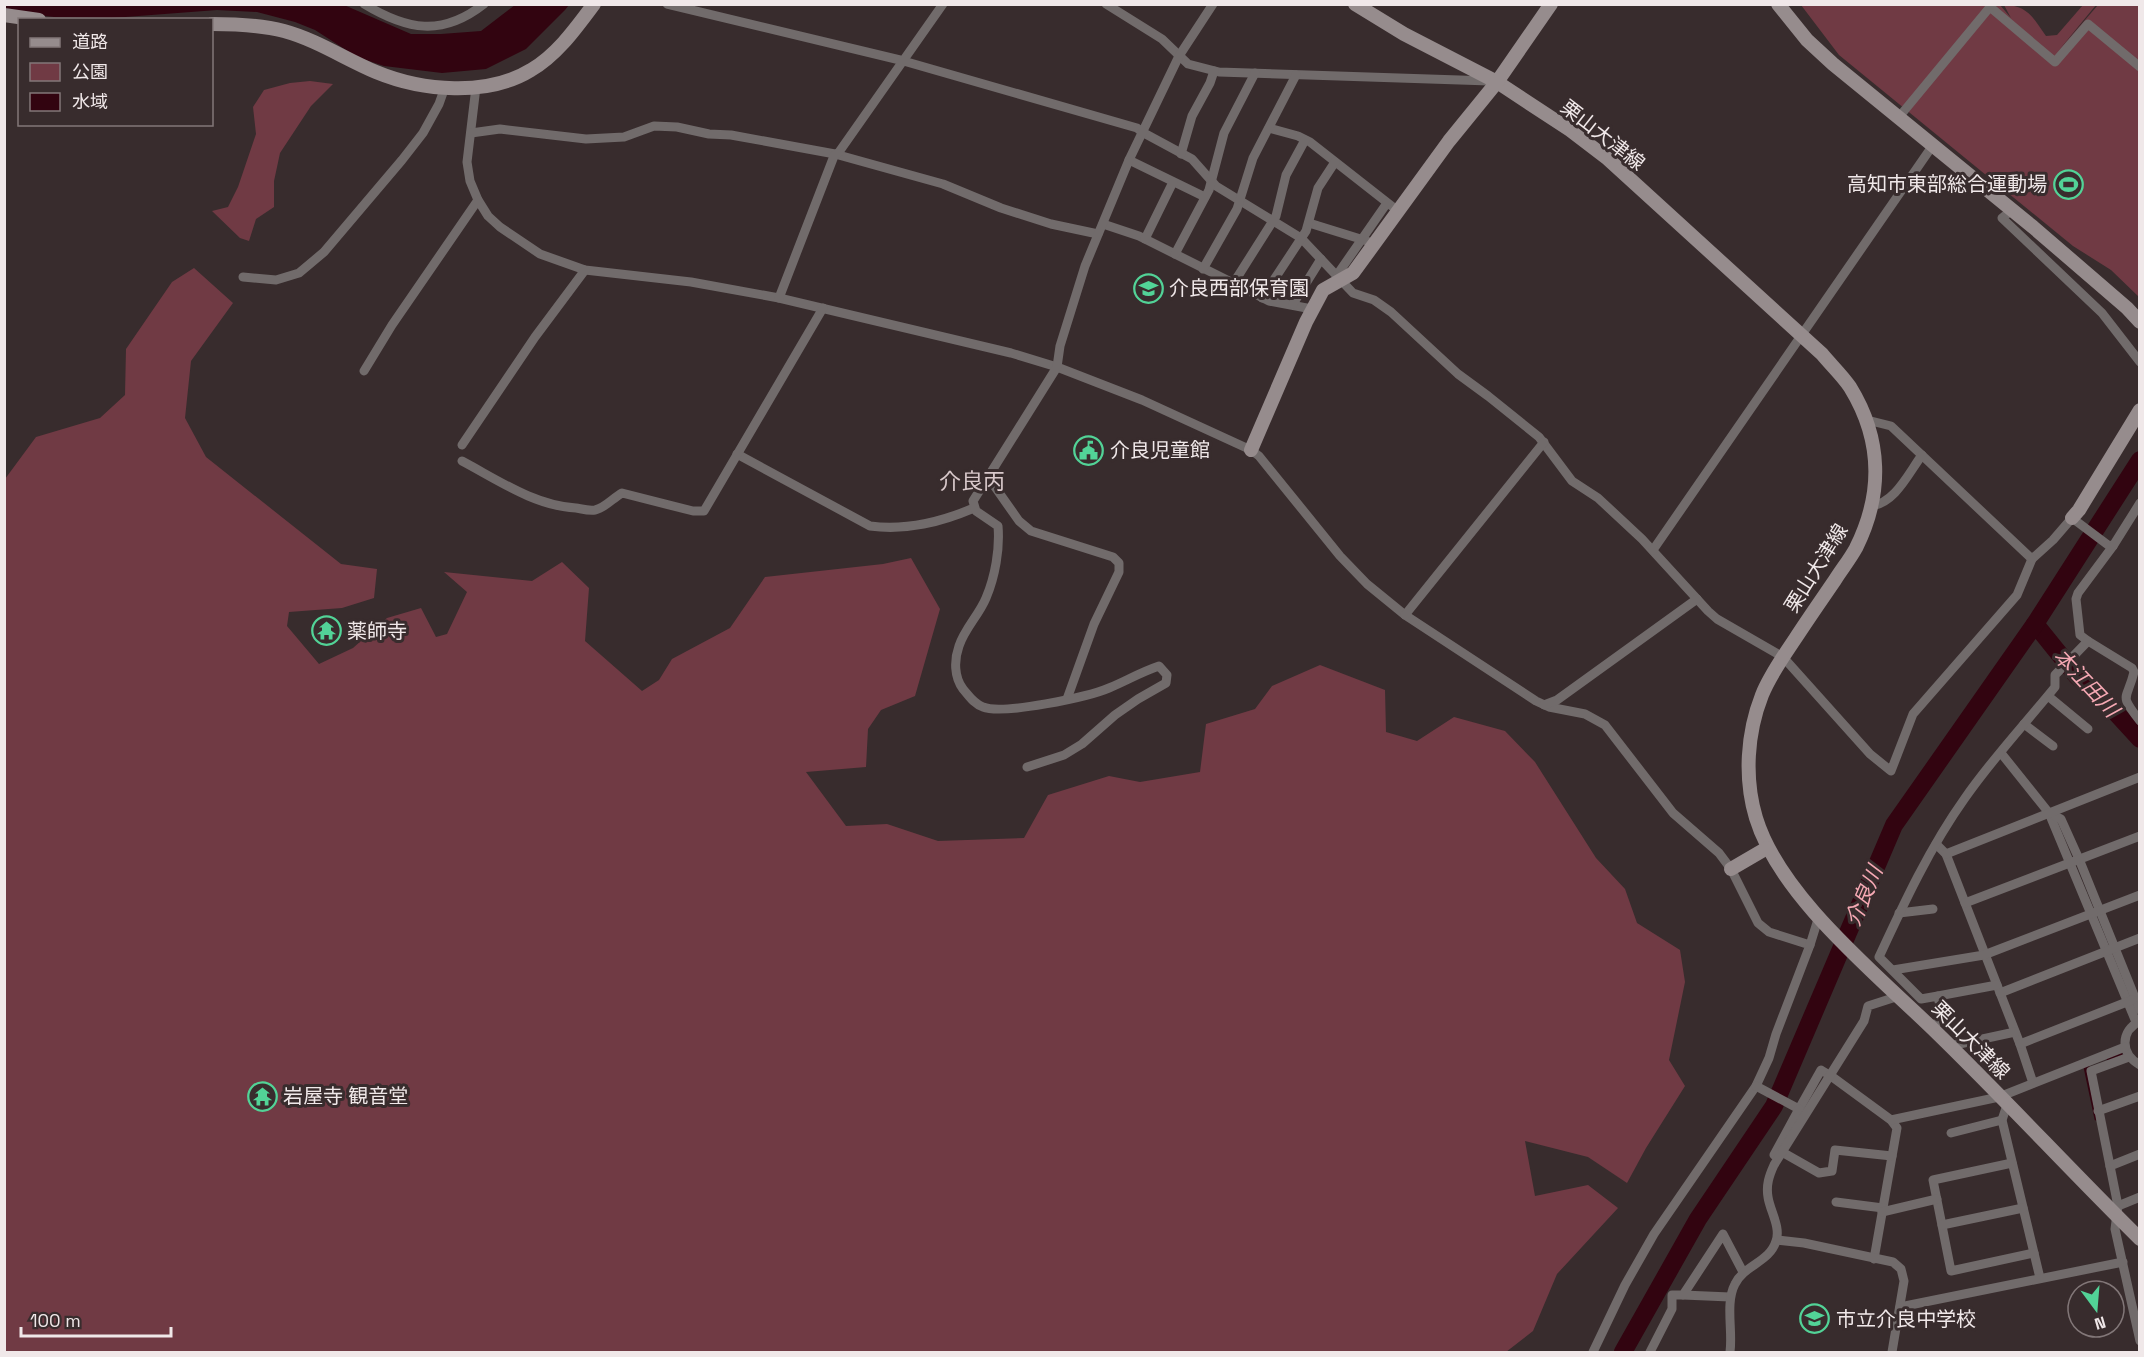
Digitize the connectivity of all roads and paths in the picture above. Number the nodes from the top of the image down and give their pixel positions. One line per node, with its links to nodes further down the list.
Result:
1 (364, 4): 2 (street)
2 (484, 4)
3 (594, 4): 22 (main road)
4 (667, 4): 15 (street)
5 (943, 4): 15 (street)
6 (1106, 4): 14 (street)
7 (1213, 4): 14 (street)
8 (1355, 4): 20 (main road, 栗山大津線)
9 (1551, 4): 20 (main road)
10 (1778, 4): 23 (main road)
11 (4, 15): 12 (main road)
12 (25, 18)
13 (213, 24): 21 (main road)
14 (1179, 56): 17 (street); 25 (street)
15 (903, 61): 25 (street); 29 (street)
16 (2139, 67): 23 (street)
17 (1214, 71): 18 (street); 30 (street)
18 (1255, 73): 19 (street); 33 (street)
19 (1296, 75): 20 (street); 24 (street)
20 (1497, 82): 38 (main road); 60 (main road, 栗山大津線)
21 (445, 87): 22 (main road); 51 (street)
22 (476, 87): 26 (street)
23 (1899, 117): 28 (main road)
24 (1269, 128): 27 (street); 37 (street)
25 (1142, 132): 30 (street); 31 (street)
26 (471, 134): 29 (street); 36 (street)
27 (1305, 140): 32 (street); 40 (street)
28 (1933, 145): 39 (main road); 60 (street)
29 (835, 154): 43 (street); 54 (street)
30 (1181, 154): 33 (street)
31 (1129, 160): 34 (street); 41 (street)
32 (1335, 162): 38 (street); 42 (street)
33 (1212, 181): 35 (street); 37 (street)
34 (1173, 182): 35 (street); 45 (street)
35 (1205, 197): 47 (street)
36 (478, 200): 50 (street); 63 (street)
37 (1240, 202): 40 (street); 49 (street)
38 (1393, 207): 46 (main road)
39 (2012, 210): 59 (main road); 61 (street)
40 (1272, 221): 44 (street); 53 (street)
41 (1103, 224): 43 (street); 45 (street)
42 (1309, 224): 44 (street); 46 (street)
43 (1098, 234): 62 (street)
44 (1301, 238): 48 (street); 55 (street)
45 (1145, 239): 47 (street)
46 (1368, 242): 52 (main road)
47 (1174, 254): 49 (street)
48 (1321, 259): 52 (street); 56 (street)
49 (1203, 269): 53 (street)
50 (585, 270): 54 (street); 67 (street)
51 (243, 277)
52 (1339, 278): 58 (main road); 66 (street)
53 (1233, 284): 55 (street)
54 (779, 298): 57 (street)
55 (1262, 298): 56 (street)
56 (1293, 304): 58 (street)
57 (823, 308): 62 (street); 69 (street)
58 (1312, 309): 68 (main road)
59 (2139, 322)
60 (1802, 336): 65 (main road, 栗山大津線); 78 (street)
61 (2139, 362)
62 (1057, 367): 68 (street); 72 (street)
63 (364, 370)
64 (2139, 410): 76 (main road)
65 (1867, 420): 70 (street); 73 (main road, 栗山大津線)
66 (1544, 442): 78 (street); 81 (street)
67 (462, 446)
68 (1251, 450): 81 (street)
69 (737, 454): 71 (street); 75 (street)
70 (1922, 455): 73 (street); 79 (street)
71 (462, 461)
72 (988, 477): 75 (street); 85 (street)
73 (1871, 506): 83 (main road, 栗山大津線)
74 (2139, 506): 77 (street)
75 (974, 508): 85 (street)
76 (2074, 520): 77 (street); 79 (street)
77 (2111, 545): 82 (street)
78 (1653, 550): 80 (street)
79 (2032, 559): 83 (street)
80 (1697, 599): 83 (street); 86 (street)
81 (1405, 615): 86 (street)
82 (2085, 645): 84 (street); 87 (street)
83 (1783, 657): 97 (main road, 栗山大津線)
84 (2048, 696): 88 (street); 89 (street)
85 (1067, 699): 92 (street)
86 (1544, 705): 100 (street)
87 (2139, 721)
88 (2024, 724): 90 (street); 91 (street)
89 (2088, 729)
90 (2053, 746)
91 (2001, 753): 94 (street); 96 (street)
92 (1027, 767)
93 (2139, 777): 94 (street)
94 (2049, 813): 98 (street); 99 (street)
95 (2139, 836): 99 (street)
96 (1936, 844): 98 (street); 105 (street)
97 (1767, 848): 100 (main road); 106 (main road, 栗山大津線)
98 (1946, 854): 102 (street)
99 (2075, 860): 102 (street); 104 (street)
100 (1731, 869): 108 (street)
101 (2139, 895): 104 (street)
102 (1965, 903): 110 (street)
103 (1934, 909): 105 (street)
104 (2096, 912): 109 (street); 110 (street)
105 (1899, 913): 111 (street)
106 (1822, 920): 108 (street); 113 (main road, 栗山大津線)
107 (2139, 938): 109 (street)
108 (1810, 945): 126 (street)
109 (2112, 949): 112 (street); 115 (street)
110 (1984, 955): 111 (street); 112 (street)
111 (1893, 970): 114 (street)
112 (1998, 989): 114 (street); 119 (street)
113 (1899, 996): 118 (main road, 栗山大津線); 124 (street)
114 (1938, 996): 118 (street)
115 (2134, 999): 116 (street); 117 (street); 120 (street)
116 (2139, 1010)
117 (2138, 1021): 122 (street)
118 (1932, 1028): 121 (main road, 栗山大津線)
119 (2015, 1032): 120 (street); 121 (street)
120 (2020, 1044): 125 (street)
121 (1950, 1046): 128 (main road, 栗山大津線)
122 (2127, 1052): 123 (street); 125 (street); 130 (street)
123 (2139, 1065)
124 (1831, 1076): 129 (street); 131 (street); 134 (street)
125 (2033, 1083): 128 (street)
126 (1760, 1088): 129 (street); 159 (street)
127 (2139, 1096): 130 (street)
128 (2003, 1101): 131 (street); 132 (street); 145 (main road, 栗山大津線)
129 (1795, 1107): 138 (street)
130 (2098, 1111): 139 (street)
131 (1891, 1120): 136 (street)
132 (2002, 1120): 133 (street); 137 (street)
133 (1951, 1133)
134 (1782, 1152): 136 (street); 138 (street)
135 (2139, 1154): 139 (street)
136 (1892, 1156): 144 (street)
137 (2012, 1163): 141 (street); 143 (street)
138 (1774, 1165): 148 (street)
139 (2110, 1166): 145 (street)
140 (2139, 1197): 145 (street)
141 (1937, 1198): 144 (street); 146 (street)
142 (1836, 1202): 144 (street)
143 (2023, 1208): 146 (street); 149 (street)
144 (1883, 1210): 150 (street)
145 (2117, 1211): 147 (main road, 栗山大津線); 151 (street)
146 (1942, 1225): 149 (street)
147 (2139, 1239)
148 (1777, 1240): 150 (street); 152 (street)
149 (2034, 1253): 153 (street)
150 (1874, 1259): 156 (street)
151 (2123, 1262): 153 (street); 157 (street)
152 (1743, 1272): 154 (street); 155 (street)
153 (2040, 1278): 156 (street)
154 (1683, 1295): 155 (street); 160 (street)
155 (1731, 1297): 161 (street)
156 (1900, 1307): 162 (street)
157 (2138, 1331): 158 (street)
158 (2139, 1341)
159 (1593, 1353)
160 (1650, 1353)
161 (1730, 1353)
162 (1892, 1353)

